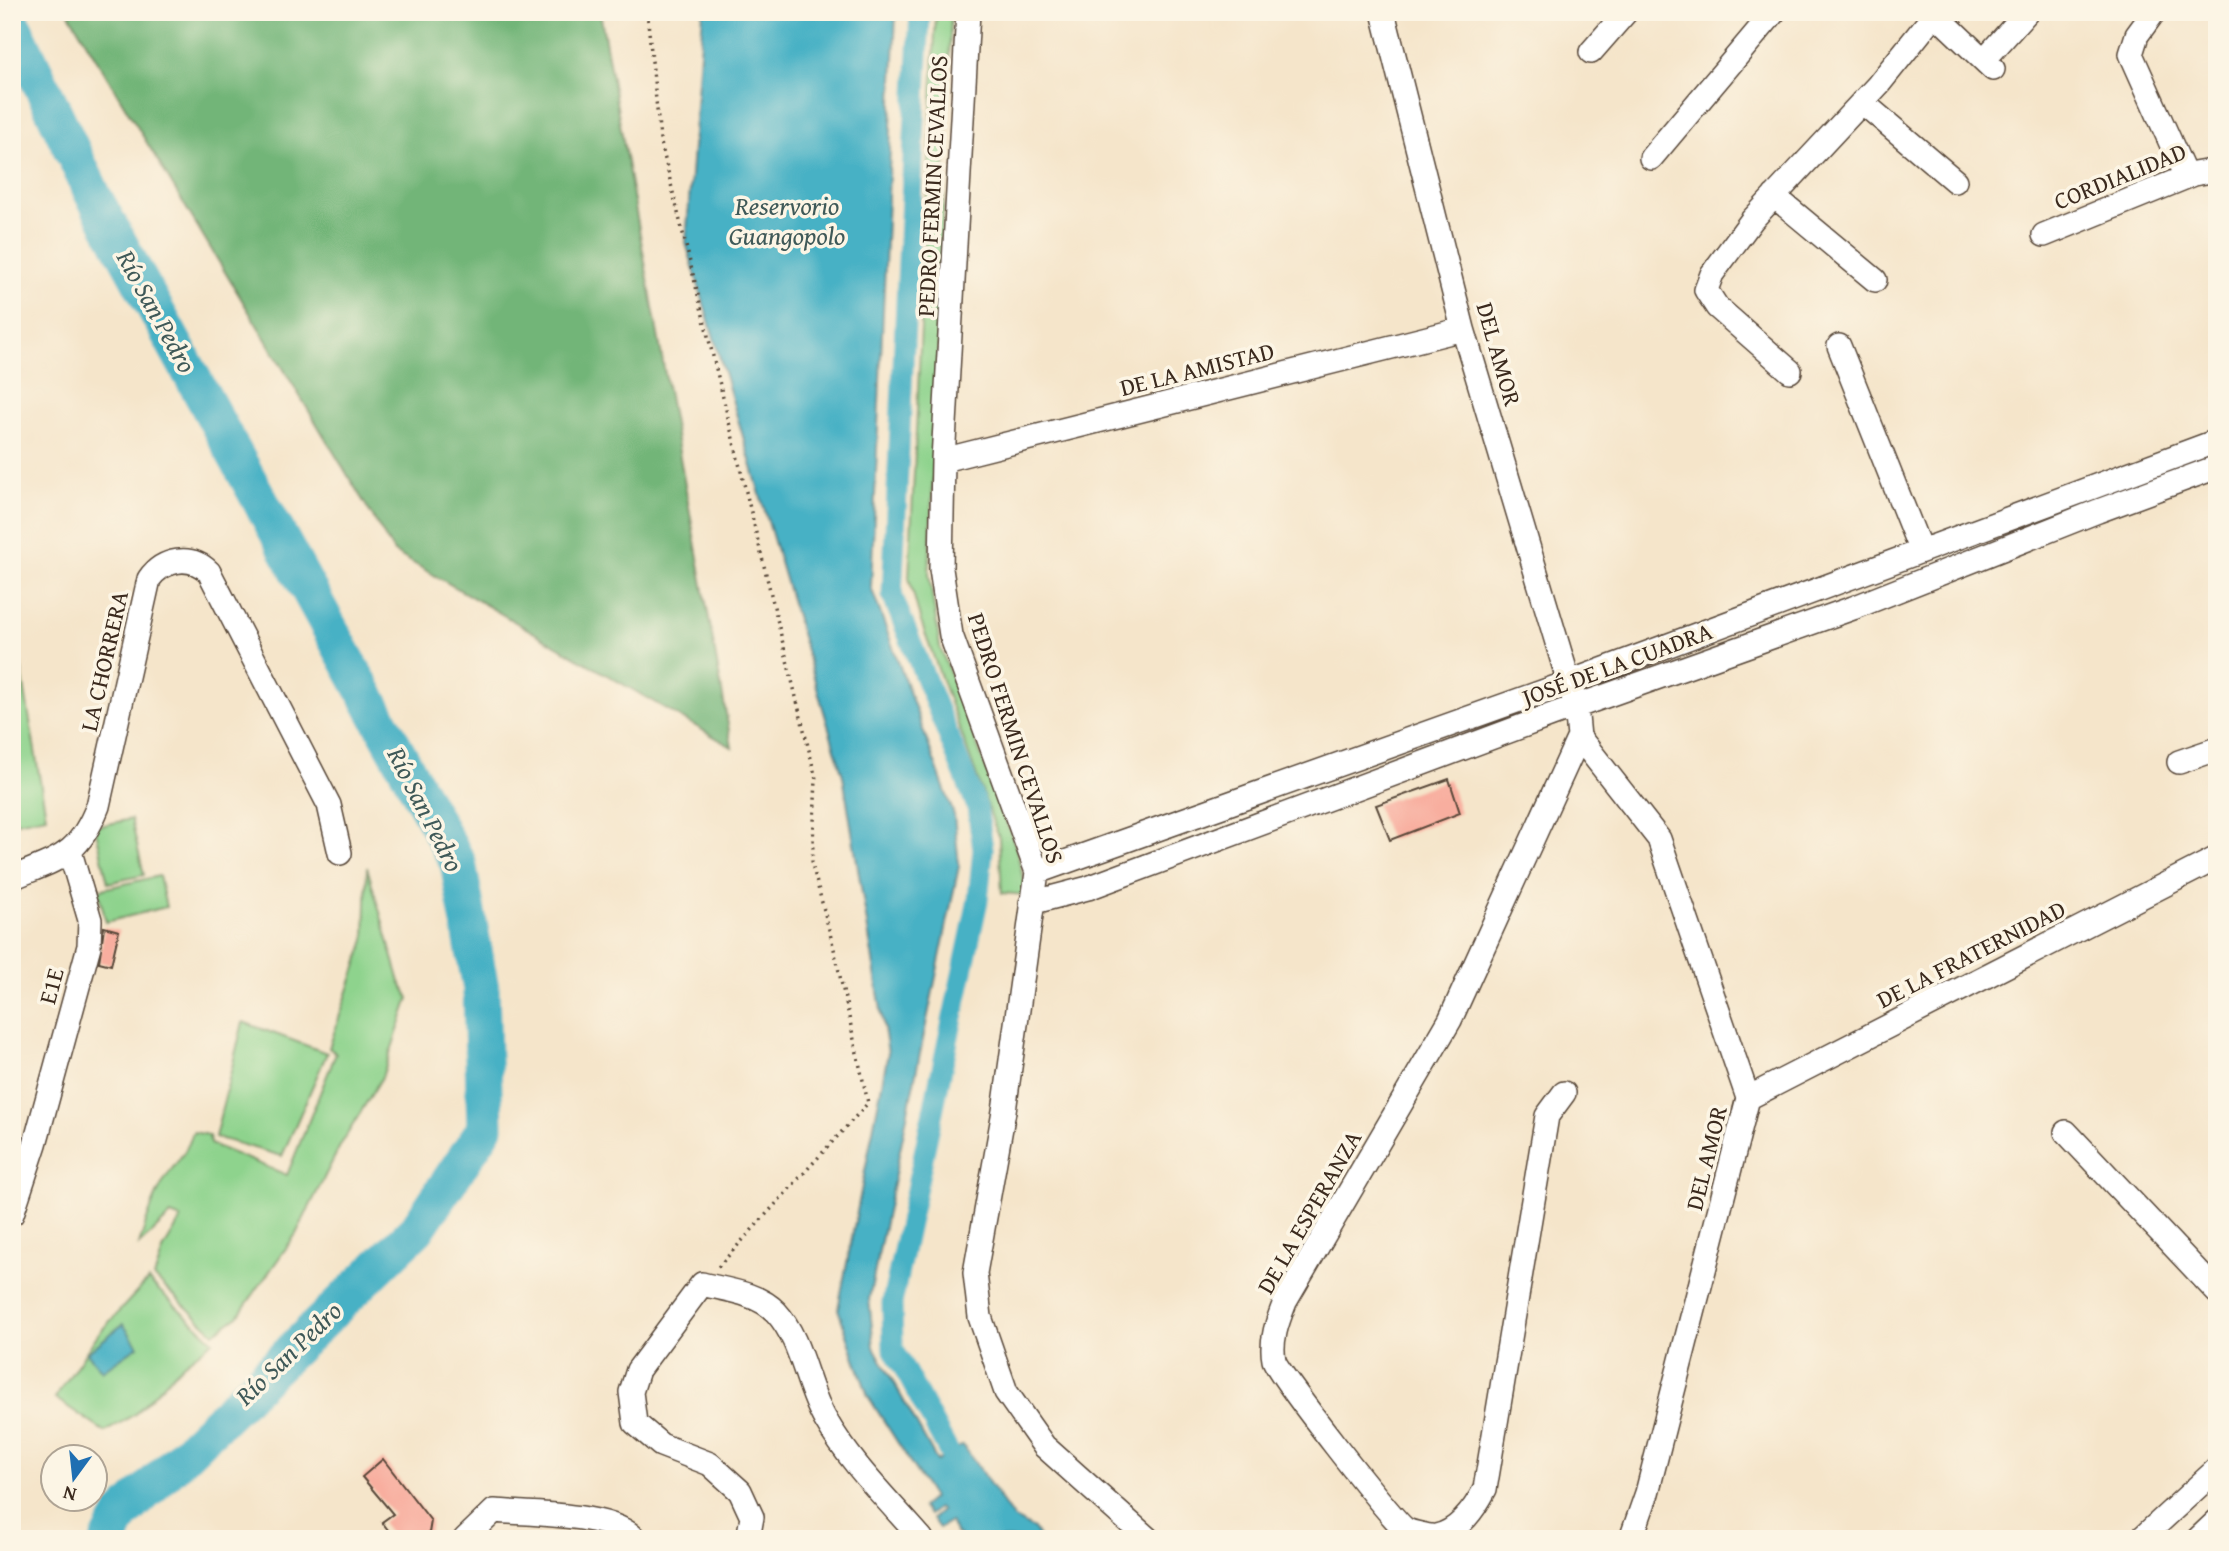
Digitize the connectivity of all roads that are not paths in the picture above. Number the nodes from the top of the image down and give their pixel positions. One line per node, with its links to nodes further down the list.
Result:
1 (968, 12): 21 (street, PEDRO FERMIN CEVALLOS)
2 (1383, 12): 17 (street, DEL AMOR)
3 (1626, 12): 8 (street)
4 (1774, 12): 10 (street)
5 (2027, 12): 7 (street)
6 (2154, 12): 12 (street)
7 (1934, 13): 9 (street)
8 (1591, 52)
9 (1862, 102): 13 (street); 14 (street)
10 (1651, 158)
11 (2217, 170): 12 (street, CORDIALIDAD)
12 (2186, 177): 15 (street, CORDIALIDAD)
13 (1955, 181)
14 (1774, 196): 16 (street); 19 (street)
15 (2044, 235)
16 (1875, 280)
17 (1463, 329): 21 (street, DE LA AMISTAD); 28 (street, DEL AMOR)
18 (1839, 346): 25 (street)
19 (1790, 371)
20 (2217, 441): 23 (street, JOSÉ DE LA CUADRA)
21 (943, 460): 38 (street, PEDRO FERMIN CEVALLOS)
22 (2217, 467): 24 (street, JOSÉ DE LA CUADRA)
23 (2088, 488): 24 (street); 25 (street, JOSÉ DE LA CUADRA)
24 (2098, 511): 27 (street, JOSÉ DE LA CUADRA)
25 (1920, 549): 26 (street, JOSÉ DE LA CUADRA)
26 (1841, 580): 27 (street); 28 (street, JOSÉ DE LA CUADRA)
27 (1853, 608): 29 (street, JOSÉ DE LA CUADRA)
28 (1567, 683): 29 (street, DEL AMOR); 33 (street, JOSÉ DE LA CUADRA)
29 (1576, 706): 30 (street); 34 (street, JOSÉ DE LA CUADRA)
30 (1579, 737): 41 (street, DE LA ESPERANZA); 42 (street, DEL AMOR)
31 (2217, 749): 32 (street)
32 (2179, 762)
33 (1307, 775): 34 (street); 38 (street, JOSÉ DE LA CUADRA)
34 (1317, 803): 40 (street, JOSÉ DE LA CUADRA)
35 (69, 852): 36 (street, LA CHORRERA); 39 (street, LA CHORRERA); 44 (street, E1E)
36 (340, 853)
37 (2217, 858): 42 (street, DE LA FRATERNIDAD)
38 (1037, 872): 40 (street, PEDRO FERMIN CEVALLOS)
39 (12, 878)
40 (1031, 903): 53 (street, PEDRO FERMIN CEVALLOS)
41 (1564, 1093)
42 (1748, 1098): 54 (street, DEL AMOR)
43 (2066, 1132): 45 (street)
44 (12, 1214)
45 (2217, 1292)
46 (2217, 1469): 48 (street)
47 (2217, 1521): 55 (street)
48 (2152, 1535)
49 (466, 1539): 50 (street)
50 (635, 1539)
51 (748, 1539): 52 (street)
52 (922, 1539)
53 (1148, 1539)
54 (1631, 1539)
55 (2198, 1539)

